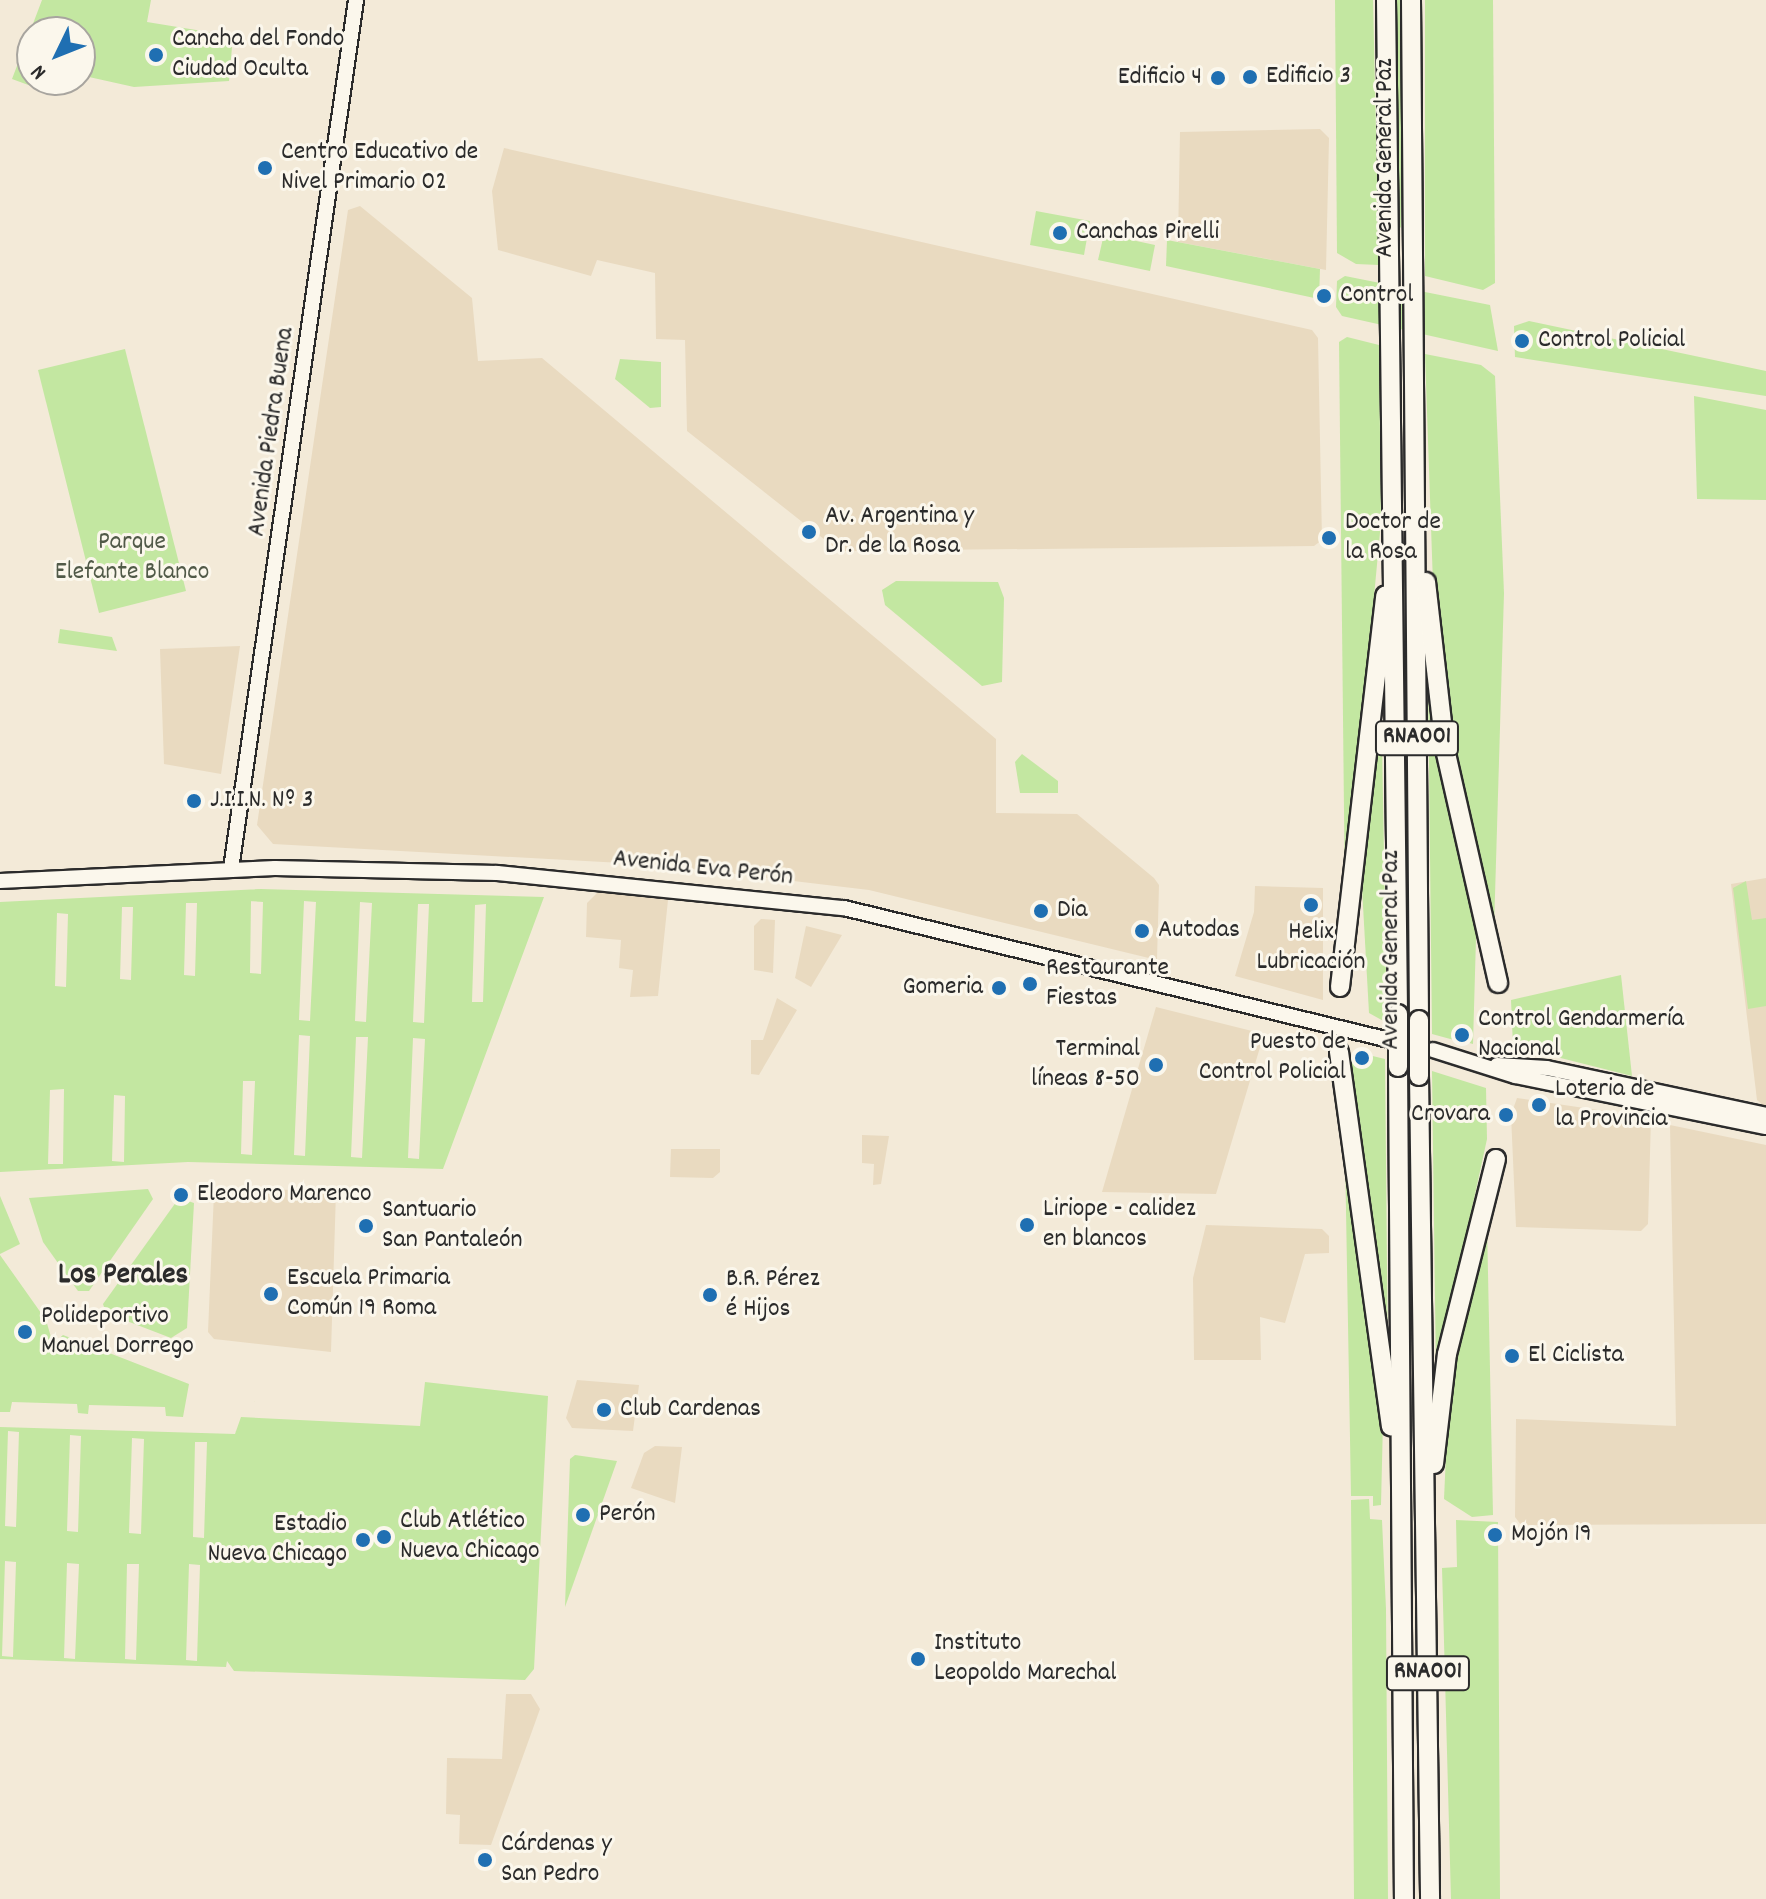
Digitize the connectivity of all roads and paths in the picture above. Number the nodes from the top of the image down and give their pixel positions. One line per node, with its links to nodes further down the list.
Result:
1 (356, 0): 6 (main road, Avenida Piedra Buena)
2 (1386, 0): 5 (highway, Avenida General Paz / RNA001)
3 (1411, 0): 4 (highway, Avenida General Paz / RNA001)
4 (1414, 455): 8 (highway); 18 (highway, Avenida General Paz / RNA001, bridge)
5 (1394, 518): 9 (highway); 17 (highway, Avenida General Paz / RNA001, bridge)
6 (231, 869): 7 (main road, Avenida Eva Perón); 10 (main road, Avenida Eva Perón)
7 (0, 881)
8 (1498, 983)
9 (1340, 987)
10 (1385, 1039)
11 (1433, 1050): 13 (main road)
12 (1339, 1052): 17 (highway)
13 (1496, 1065): 14 (main road); 15 (main road)
14 (1766, 1115)
15 (1766, 1127)
16 (1496, 1159): 18 (highway)
17 (1401, 1525): 19 (highway, Avenida General Paz / RNA001)
18 (1426, 1526): 20 (highway, Avenida General Paz / RNA001)
19 (1403, 1808): 21 (highway); 22 (highway, Avenida General Paz / RNA001)
20 (1430, 1820): 23 (highway, Avenida General Paz / RNA001); 24 (highway)
21 (1396, 1899)
22 (1404, 1899)
23 (1430, 1899)
24 (1439, 1899)

